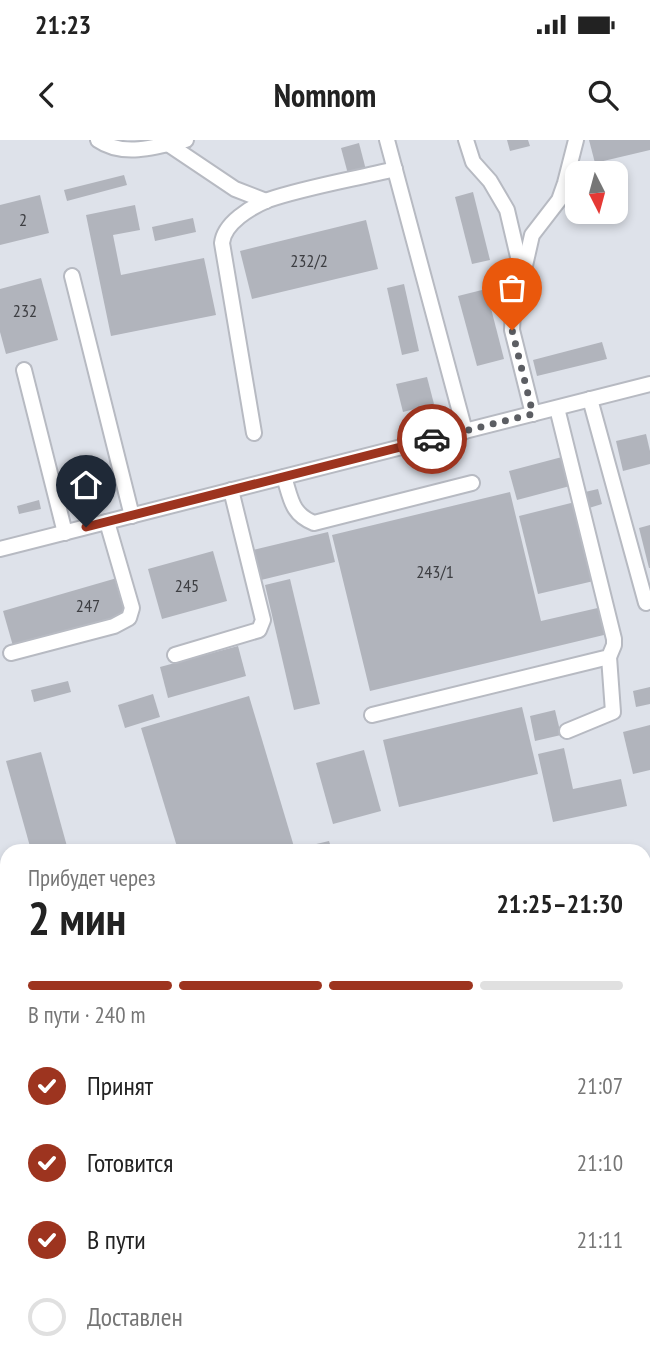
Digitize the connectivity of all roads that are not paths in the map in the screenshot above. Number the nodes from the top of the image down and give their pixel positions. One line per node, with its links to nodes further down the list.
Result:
1 (98, 140): 6 (street)
2 (186, 140): 6 (street)
3 (387, 140): 7 (street)
4 (466, 140): 9 (street)
5 (576, 140): 9 (street)
6 (169, 144): 8 (street)
7 (395, 169): 8 (street); 16 (street)
8 (266, 201): 17 (street)
9 (523, 274): 15 (street)
10 (72, 276): 21 (street)
11 (24, 370): 23 (street)
12 (650, 384): 13 (street)
13 (590, 399): 14 (street); 25 (street)
14 (557, 408): 15 (street); 28 (street)
15 (533, 414): 16 (street)
16 (465, 431): 18 (street)
17 (254, 433)
18 (284, 477): 19 (street); 20 (street)
19 (472, 483)
20 (231, 491): 21 (street); 27 (street)
21 (132, 516): 22 (street)
22 (107, 522): 23 (street); 26 (street)
23 (65, 533): 24 (street)
24 (0, 549)
25 (646, 603)
26 (11, 653)
27 (175, 655)
28 (609, 657): 29 (street); 30 (street)
29 (372, 715)
30 (566, 731)

